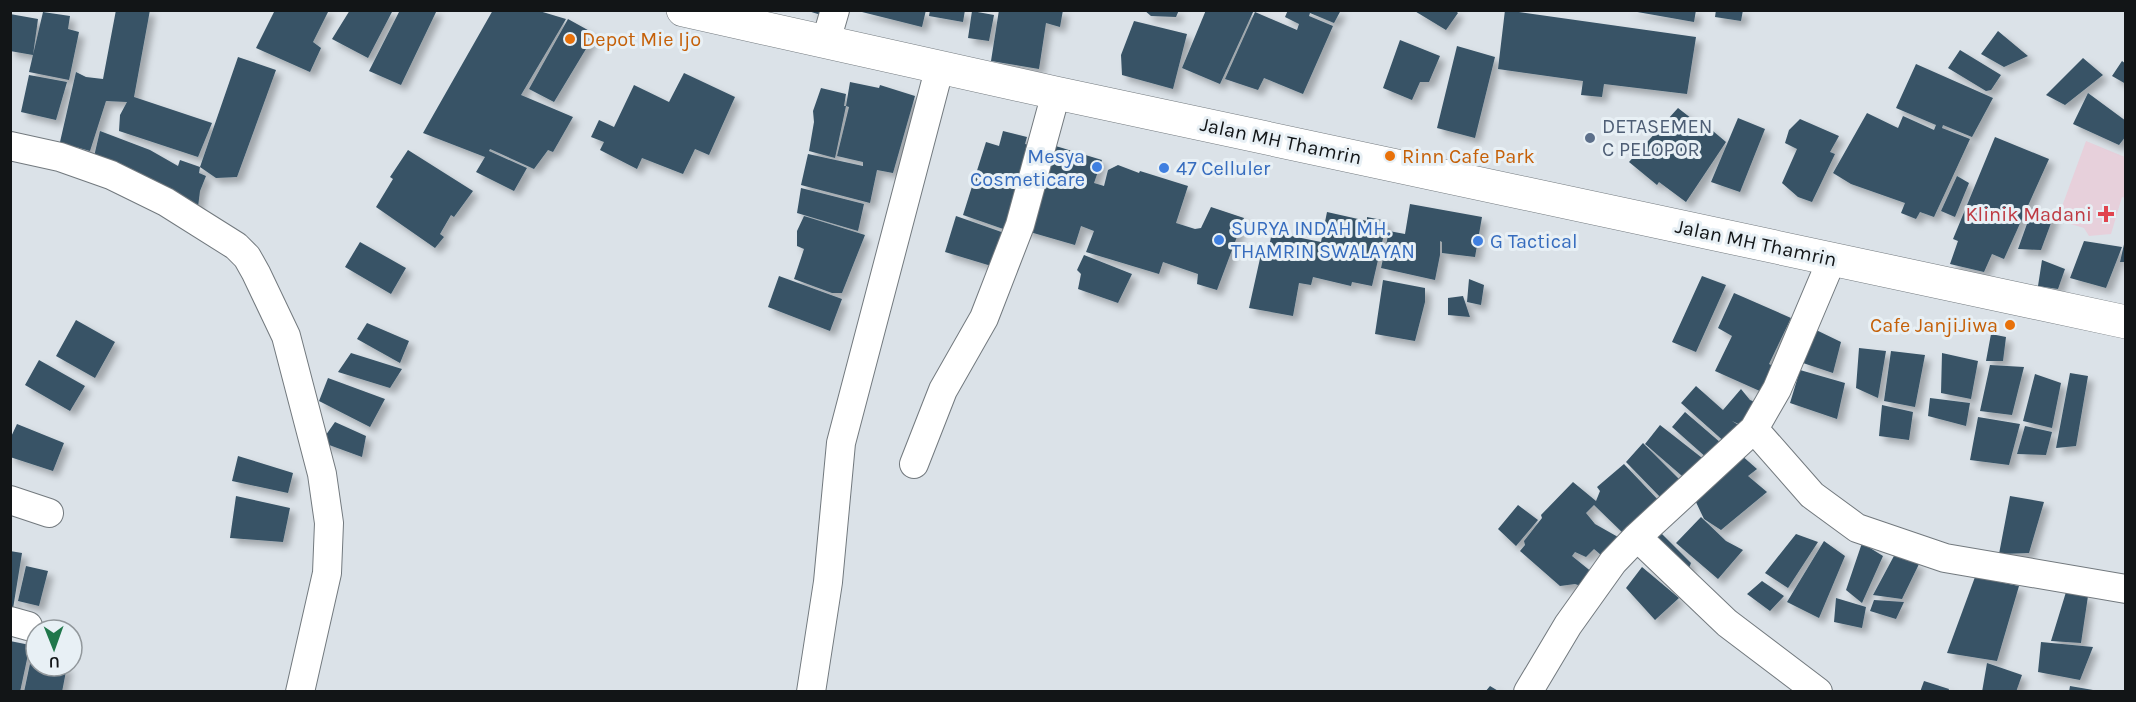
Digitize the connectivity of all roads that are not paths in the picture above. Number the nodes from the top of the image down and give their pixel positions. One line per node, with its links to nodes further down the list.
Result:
1 (683, 10): 2 (main road, Jalan MH Thamrin)
2 (830, 26): 3 (main road, Jalan MH Thamrin)
3 (940, 66): 4 (main road, Jalan MH Thamrin); 15 (street)
4 (1056, 93): 6 (main road, Jalan MH Thamrin); 9 (street)
5 (10, 146): 14 (street)
6 (1832, 259): 7 (main road, Jalan MH Thamrin); 8 (street)
7 (2126, 322)
8 (1754, 429): 12 (street); 13 (street)
9 (914, 464)
10 (10, 500): 11 (street)
11 (49, 513)
12 (1637, 537): 16 (street); 17 (street)
13 (2126, 589)
14 (300, 692)
15 (811, 692)
16 (1528, 692)
17 (1818, 692)

